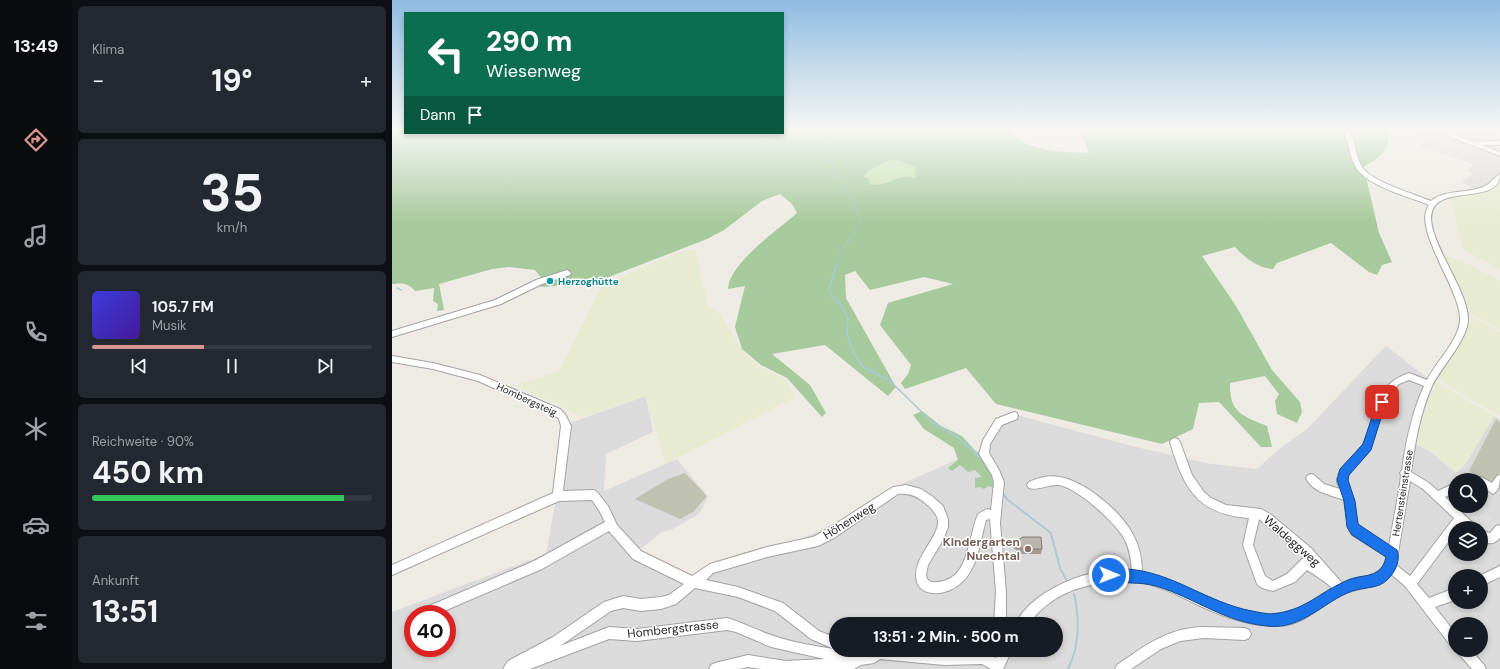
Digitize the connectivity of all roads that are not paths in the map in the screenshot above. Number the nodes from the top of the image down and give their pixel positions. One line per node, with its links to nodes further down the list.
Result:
1 (1355, 160): 3 (street)
2 (1500, 176): 3 (street)
3 (1432, 204): 7 (street, Hertensteinstrasse)
4 (567, 273): 5 (street)
5 (392, 334)
6 (392, 359): 16 (street, Hombergsteig)
7 (1429, 384): 10 (street, Hertensteinstrasse); 18 (street)
8 (1014, 416): 20 (street)
9 (1175, 442): 19 (street, Waldeggweg)
10 (1405, 473): 17 (street); 26 (street, Hertensteinstrasse)
11 (1311, 478): 18 (street)
12 (1500, 479): 14 (street)
13 (1032, 485): 30 (street)
14 (1488, 486)
15 (1448, 490): 17 (street)
16 (558, 496): 23 (street); 28 (street)
17 (1437, 496): 21 (street)
18 (1348, 497): 26 (street)
19 (1253, 513): 31 (street, Waldeggweg); 31 (street)
20 (996, 515): 33 (street, Höhenweg); 39 (street)
21 (1460, 518): 22 (street); 34 (street)
22 (1463, 521)
23 (611, 524): 33 (street); 37 (street)
24 (1500, 530): 25 (street)
25 (1488, 538)
26 (1392, 554): 27 (street, Hertensteinstrasse)
27 (1390, 567): 34 (street); 35 (street)
28 (392, 570)
29 (1500, 571): 32 (street)
30 (1137, 576): 35 (street); 40 (street)
31 (1331, 577): 35 (street, Waldeggweg)
32 (1488, 577)
33 (692, 582): 43 (street); 50 (street, Höhenweg)
34 (1409, 582): 38 (street)
35 (1341, 590)
36 (1448, 597): 38 (street)
37 (445, 605)
38 (1426, 605): 41 (street)
39 (1000, 617)
40 (1028, 617)
41 (1448, 633)
42 (1245, 634): 53 (street)
43 (829, 641)
44 (829, 651): 51 (street, Hombergstrasse)
45 (859, 657): 52 (street)
46 (930, 657): 49 (street)
47 (1003, 657): 49 (street)
48 (1469, 657): 54 (street)
49 (998, 667)
50 (509, 669)
51 (514, 669)
52 (715, 669)
53 (1121, 669)
54 (1480, 669)

